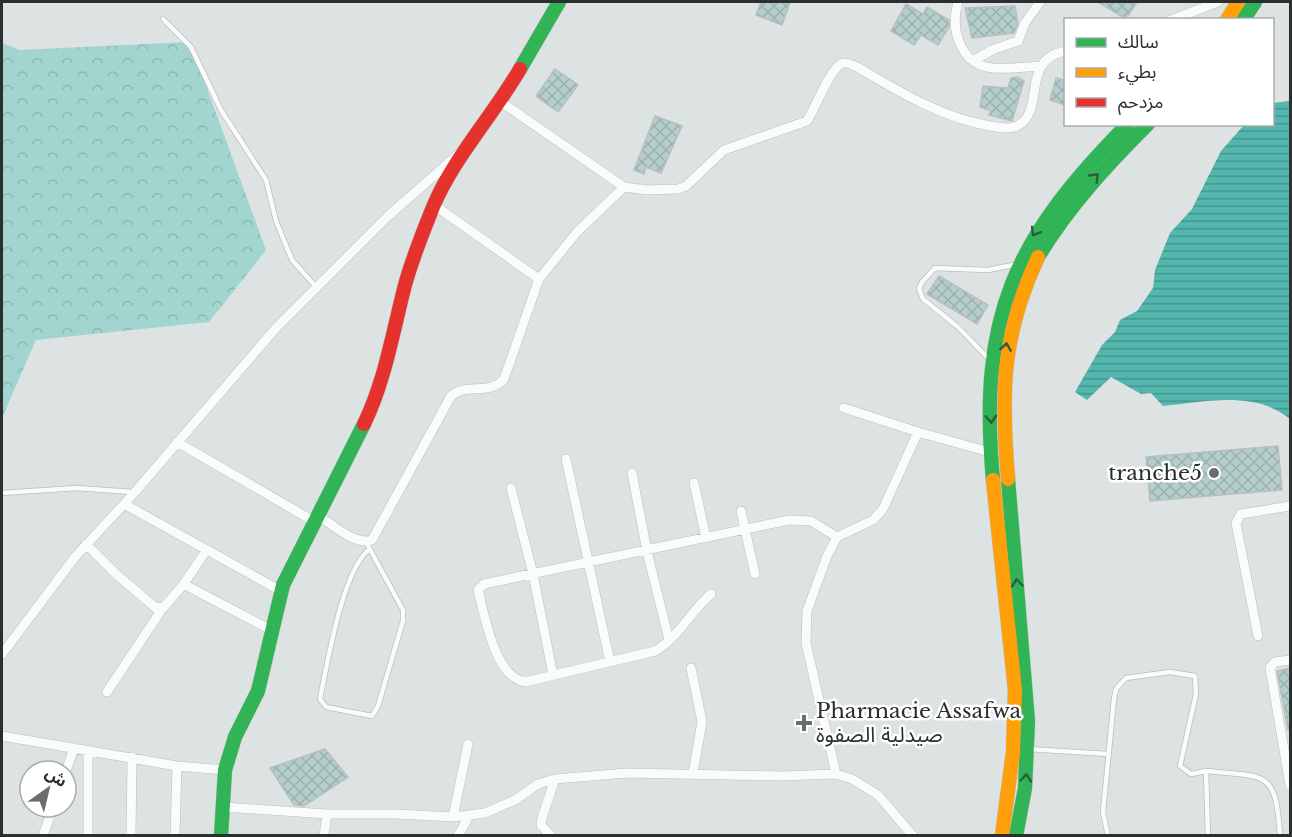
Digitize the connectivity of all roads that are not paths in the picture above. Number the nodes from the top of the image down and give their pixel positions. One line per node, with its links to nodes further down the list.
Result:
1 (559, 2): 14 (main road)
2 (958, 2): 12 (street)
3 (1040, 2): 12 (street)
4 (1218, 2): 7 (street)
5 (1238, 2): 8 (main road)
6 (1255, 2): 9 (main road)
7 (1176, 18)
8 (1228, 18)
9 (1244, 18)
10 (163, 19): 23 (lane)
11 (1064, 51): 13 (street)
12 (973, 61): 13 (street)
13 (1041, 66): 18 (street)
14 (501, 102): 17 (main road); 18 (street)
15 (1126, 126): 21 (main road, one-way to 21)
16 (1146, 126): 20 (main road, one-way to 16)
17 (475, 141): 19 (main road); 23 (street)
18 (624, 187): 22 (street)
19 (434, 205): 22 (street); 39 (main road)
20 (1034, 261): 21 (lane); 25 (main road, one-way to 20)
21 (1018, 264): 24 (main road); 24 (lane)
22 (539, 279): 44 (street)
23 (317, 288): 28 (street)
24 (991, 361): 25 (lane); 29 (main road, one-way to 29)
25 (1003, 374): 66 (main road, one-way to 25)
26 (844, 408): 27 (street)
27 (918, 432): 29 (street); 41 (street)
28 (177, 442): 34 (street); 39 (street)
29 (993, 453): 92 (main road)
30 (566, 459): 47 (street)
31 (632, 472): 46 (street)
32 (693, 483): 42 (street)
33 (511, 488): 48 (street)
34 (135, 492): 35 (lane); 36 (street)
35 (2, 493)
36 (124, 504): 43 (street); 45 (street)
37 (1290, 506): 55 (street)
38 (741, 511): 40 (street)
39 (317, 519): 44 (street); 51 (main road)
40 (746, 529): 41 (street); 42 (street); 49 (street)
41 (837, 537): 75 (street)
42 (706, 538): 46 (street)
43 (86, 544): 53 (street); 57 (street)
44 (368, 546): 44 (lane)
45 (206, 551): 50 (street); 51 (street)
46 (646, 551): 47 (street); 56 (street)
47 (591, 562): 48 (street); 59 (street)
48 (533, 574): 61 (street); 61 (street)
49 (755, 574)
50 (183, 585): 53 (street); 54 (street)
51 (281, 591): 54 (main road)
52 (711, 594): 56 (street)
53 (162, 609): 62 (street)
54 (271, 630): 72 (main road)
55 (1258, 636)
56 (669, 640): 59 (street)
57 (2, 654)
58 (1290, 660): 77 (street)
59 (610, 662): 61 (street)
60 (691, 668): 74 (street)
61 (553, 675)
62 (107, 692)
63 (2, 736): 65 (street)
64 (468, 744): 81 (street)
65 (74, 748): 67 (street); 70 (street)
66 (1028, 749): 68 (lane); 93 (main road, one-way to 66)
67 (88, 750): 69 (street); 84 (street)
68 (1108, 754): 73 (lane); 94 (lane)
69 (132, 757): 71 (street); 85 (street)
70 (70, 759)
71 (177, 766): 72 (street); 86 (street)
72 (225, 770): 78 (main road)
73 (1206, 771): 95 (lane); 96 (lane)
74 (693, 773): 75 (street); 76 (street)
75 (836, 774): 91 (street)
76 (555, 779): 80 (street); 90 (street)
77 (1290, 783)
78 (224, 807): 79 (street); 87 (main road)
79 (327, 814): 81 (street); 88 (street)
80 (469, 816): 81 (street); 89 (street)
81 (453, 817)
82 (49, 819): 83 (street)
83 (43, 836)
84 (88, 836)
85 (131, 836)
86 (175, 836)
87 (221, 836)
88 (324, 836)
89 (458, 836)
90 (551, 836)
91 (913, 836)
92 (1002, 836)
93 (1016, 836)
94 (1108, 836)
95 (1208, 836)
96 (1280, 836)

